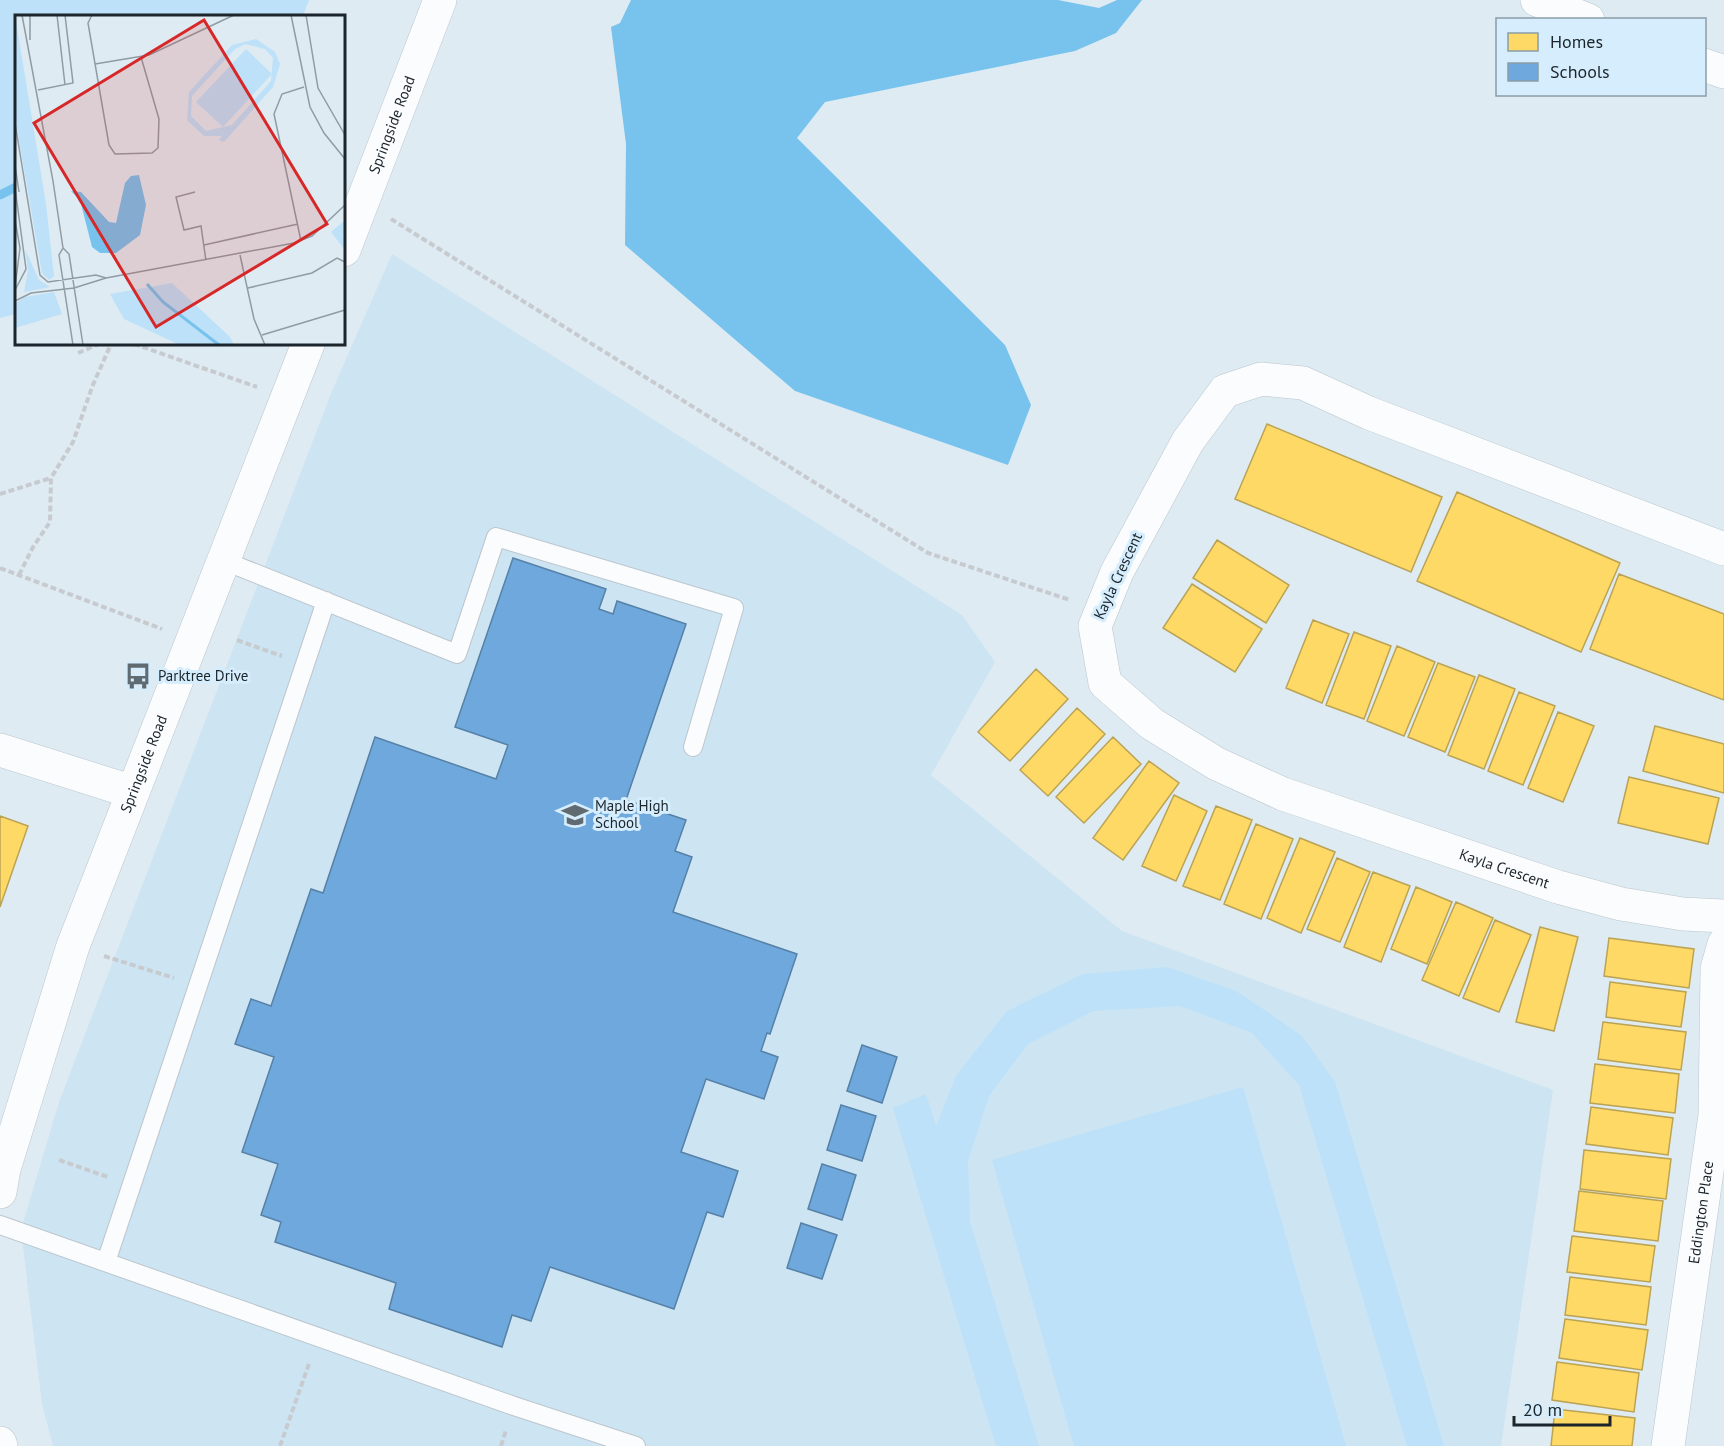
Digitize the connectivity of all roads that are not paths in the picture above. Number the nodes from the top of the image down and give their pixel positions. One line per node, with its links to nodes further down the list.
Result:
1 (440, 0): 6 (street, Springside Road)
2 (1538, 0): 3 (street)
3 (1583, 18)
4 (1706, 66): 5 (street)
5 (1724, 72)
6 (345, 247)
7 (308, 345): 9 (street, Springside Road)
8 (1724, 549): 14 (street, Kayla Crescent)
9 (222, 560): 10 (lane); 13 (street, Springside Road)
10 (326, 601): 11 (lane); 18 (lane)
11 (693, 747)
12 (0, 750): 13 (street)
13 (133, 792): 16 (street, Springside Road)
14 (1724, 916)
15 (1724, 944): 20 (street, Eddington Place)
16 (0, 1192)
17 (0, 1225): 18 (lane)
18 (106, 1262): 19 (lane)
19 (636, 1446)
20 (1668, 1446)

